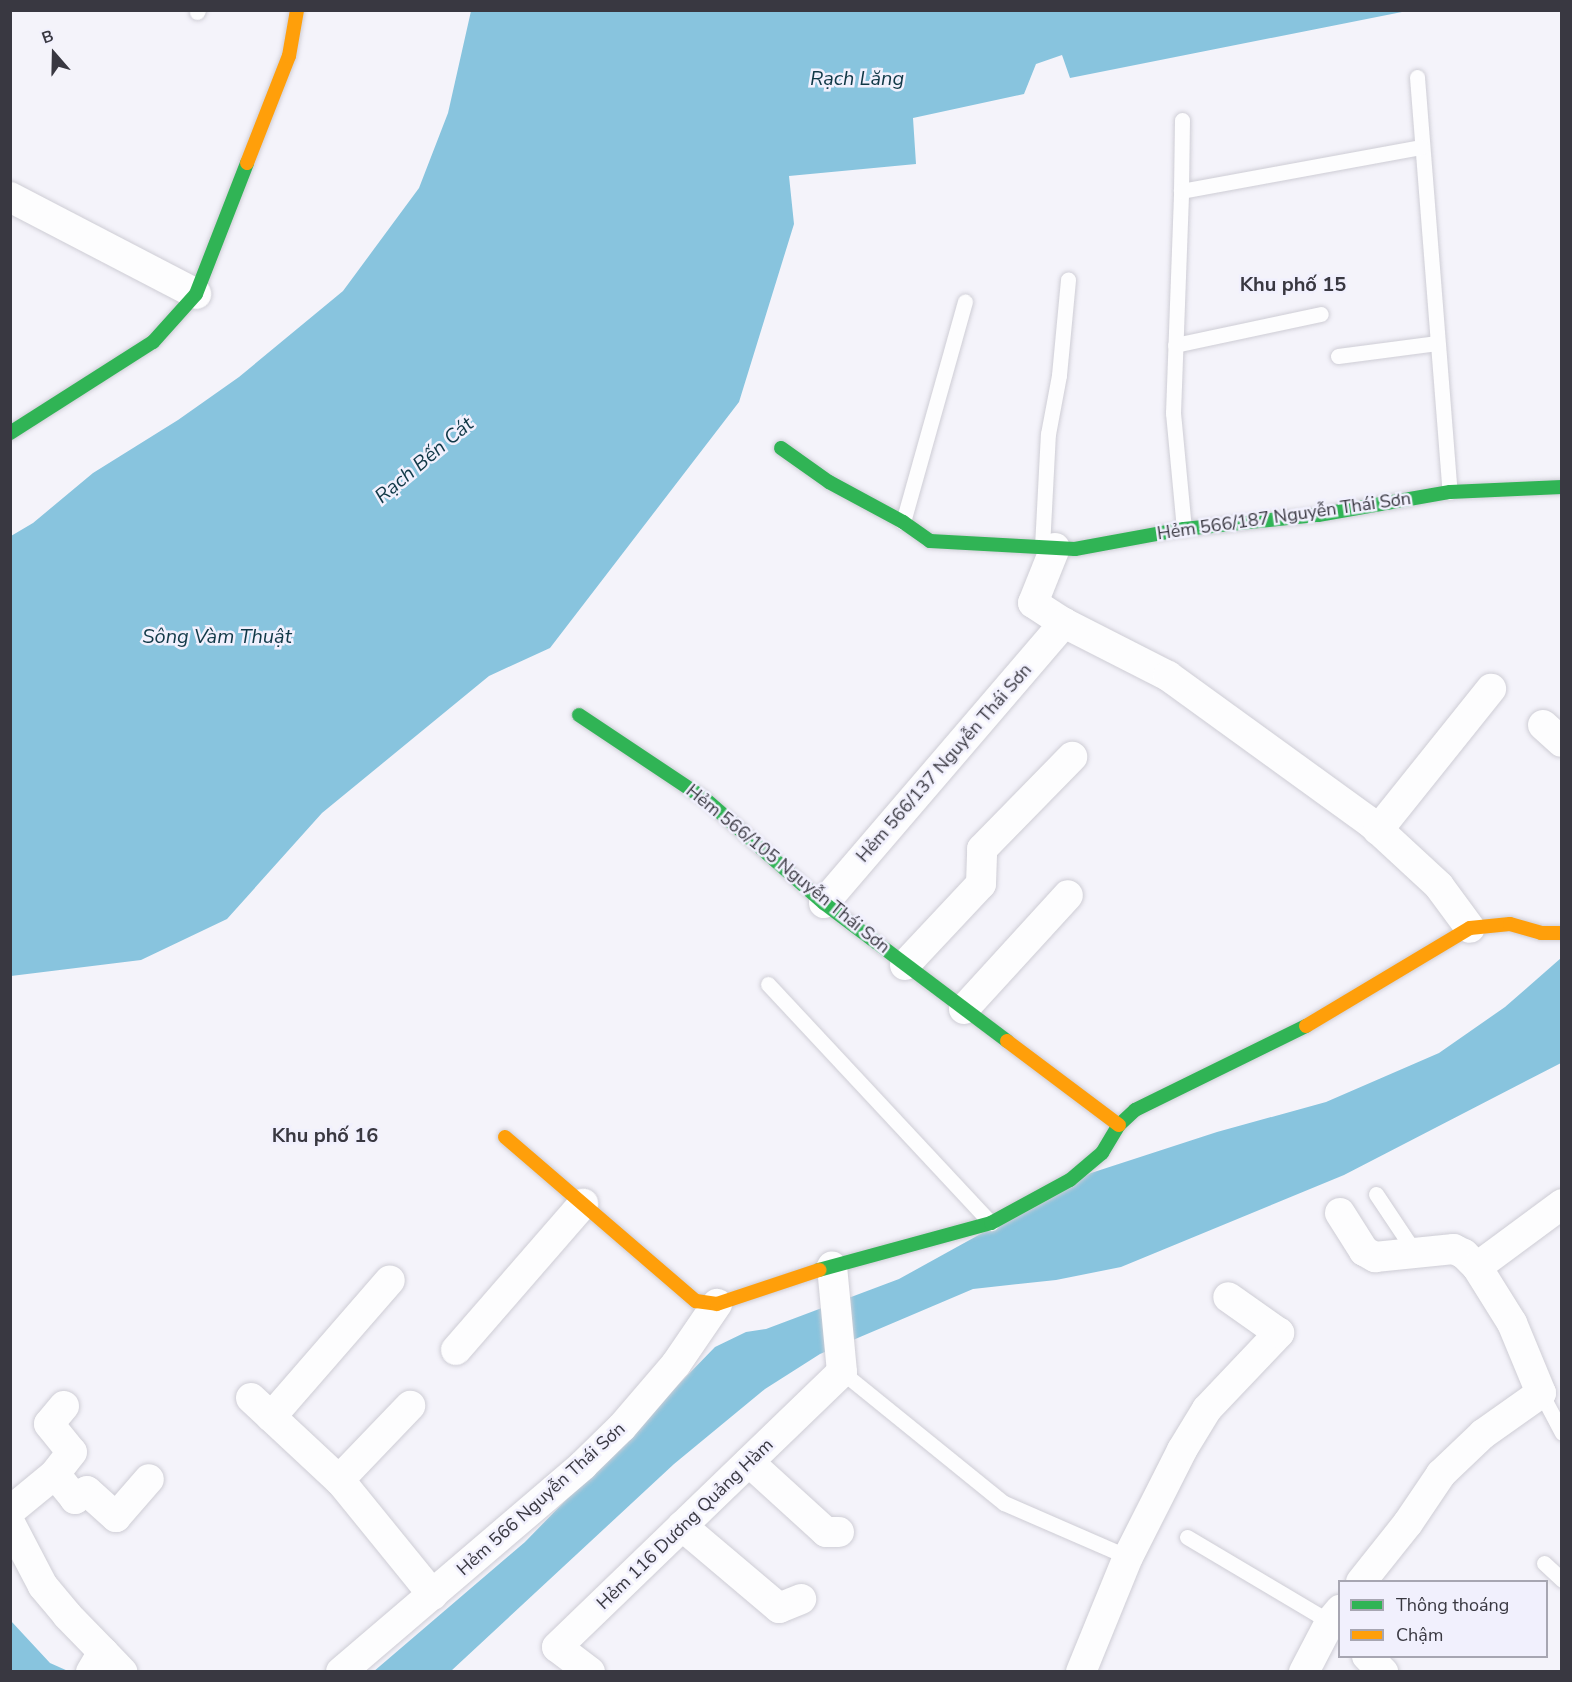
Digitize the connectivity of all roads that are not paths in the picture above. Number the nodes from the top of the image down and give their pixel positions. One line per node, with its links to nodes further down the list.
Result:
1 (297, 10): 8 (street)
2 (1417, 77): 4 (lane)
3 (1182, 120): 5 (lane)
4 (1420, 147): 5 (lane); 11 (lane)
5 (1181, 191): 12 (lane)
6 (10, 197): 8 (street)
7 (1068, 279): 20 (lane)
8 (195, 294): 14 (street)
9 (965, 302): 18 (lane)
10 (1321, 314): 12 (lane)
11 (1437, 343): 13 (lane); 17 (lane)
12 (1175, 345): 19 (lane)
13 (1338, 356)
14 (10, 433)
15 (781, 448): 18 (street, Hẻm 566/187 Nguyễn Thái Sơn)
16 (1562, 487): 17 (street, Hẻm 566/187 Nguyễn Thái Sơn)
17 (1450, 492): 19 (street, Hẻm 566/187 Nguyễn Thái Sơn)
18 (903, 522): 20 (street, Hẻm 566/187 Nguyễn Thái Sơn)
19 (1184, 529): 20 (street, Hẻm 566/187 Nguyễn Thái Sơn)
20 (1049, 548): 21 (street)
21 (1064, 623): 25 (street); 27 (street, Hẻm 566/137 Nguyễn Thái Sơn)
22 (1491, 689): 25 (street)
23 (579, 715): 27 (street, Hẻm 566/105 Nguyễn Thái Sơn)
24 (1072, 757): 30 (street, Hẻm 566/105 Nguyễn Thái Sơn)
25 (1378, 830): 28 (street)
26 (1068, 895): 32 (street)
27 (824, 903): 30 (street, Hẻm 566/105 Nguyễn Thái Sơn)
28 (1470, 928): 29 (street); 33 (street)
29 (1555, 929)
30 (905, 965): 32 (street, Hẻm 566/105 Nguyễn Thái Sơn)
31 (768, 984): 39 (lane)
32 (964, 1009): 33 (street, Hẻm 566/105 Nguyễn Thái Sơn)
33 (1119, 1125): 39 (street)
34 (505, 1137): 36 (street)
35 (1376, 1194): 40 (lane)
36 (583, 1204): 45 (street); 46 (street)
37 (1562, 1204): 42 (street)
38 (1340, 1213): 40 (street)
39 (991, 1223): 41 (street)
40 (1414, 1251): 42 (street)
41 (832, 1266): 45 (street); 47 (street)
42 (1477, 1268): 48 (street)
43 (390, 1280): 55 (street)
44 (1228, 1297): 61 (street)
45 (717, 1304): 65 (street, Hẻm 566 Nguyễn Thái Sơn)
46 (456, 1350)
47 (842, 1372): 52 (street, Hẻm 116 Dương Quảng Hàm); 61 (lane)
48 (1541, 1393): 51 (lane); 63 (street)
49 (64, 1406): 53 (street)
50 (410, 1406): 55 (street)
51 (1562, 1433)
52 (749, 1462): 58 (street, Hẻm 116 Dương Quảng Hàm); 59 (street)
53 (55, 1474): 54 (street); 56 (street)
54 (149, 1479)
55 (339, 1480): 65 (street)
56 (10, 1511)
57 (10, 1523): 69 (street)
58 (682, 1526): 66 (street); 71 (street, Hẻm 116 Dương Quảng Hàm)
59 (839, 1532)
60 (1187, 1537): 67 (lane)
61 (1128, 1557): 72 (street)
62 (1544, 1563): 64 (lane)
63 (1362, 1580)
64 (1562, 1580)
65 (433, 1595): 70 (street, Hẻm 566 Nguyễn Thái Sơn)
66 (801, 1599)
67 (1336, 1621): 73 (street)
68 (1369, 1658): 74 (street)
69 (105, 1665)
70 (341, 1671)
71 (590, 1671)
72 (1081, 1671)
73 (1304, 1671)
74 (1383, 1671)

